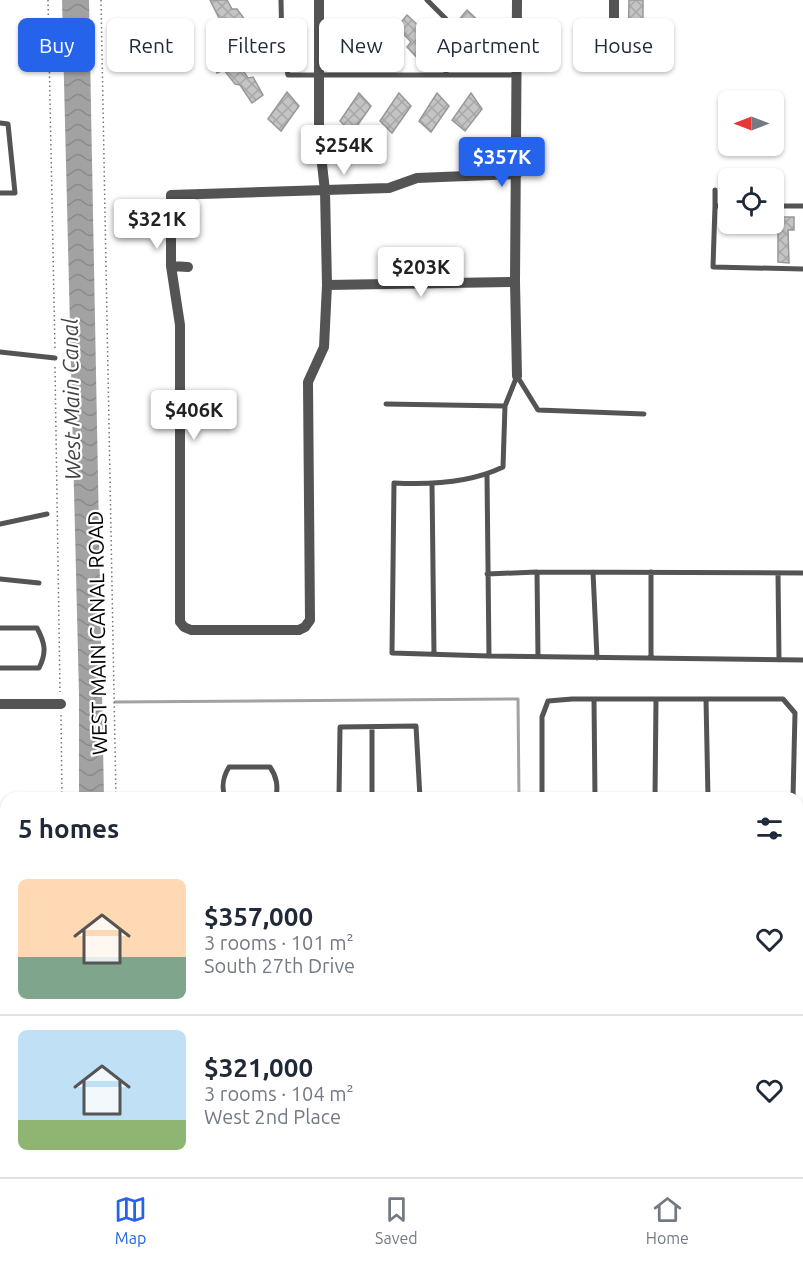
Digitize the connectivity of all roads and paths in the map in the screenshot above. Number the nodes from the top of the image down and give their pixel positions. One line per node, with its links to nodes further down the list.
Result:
1 (48, 0): 26 (path, WEST MAIN CANAL ROAD)
2 (101, 0): 59 (path, WEST MAIN CANAL ROAD)
3 (281, 0): 9 (lane)
4 (319, 0): 9 (street)
5 (427, 0): 10 (lane)
6 (517, 0): 11 (street)
7 (614, 0): 8 (street)
8 (614, 18)
9 (319, 75): 10 (lane); 15 (street)
10 (446, 75): 11 (lane)
11 (517, 75): 13 (street)
12 (0, 123): 16 (lane)
13 (517, 174): 15 (street); 23 (street)
14 (715, 190): 17 (lane)
15 (325, 191): 20 (street); 24 (street)
16 (0, 193)
17 (715, 206): 22 (lane)
18 (784, 206): 19 (lane)
19 (803, 206)
20 (171, 266): 21 (street); 24 (street)
21 (188, 267)
22 (803, 269)
23 (515, 282): 24 (street); 27 (street)
24 (327, 285)
25 (0, 352): 26 (lane)
26 (55, 358): 56 (path, WEST MAIN CANAL ROAD)
27 (517, 376): 29 (lane); 30 (lane)
28 (386, 404): 29 (lane)
29 (506, 406): 31 (lane)
30 (644, 414)
31 (488, 475): 32 (lane); 40 (lane)
32 (432, 484): 44 (lane); 44 (lane)
33 (46, 514): 34 (lane)
34 (0, 524)
35 (537, 572): 36 (lane); 40 (lane); 46 (lane)
36 (593, 572): 37 (lane); 47 (lane)
37 (651, 572): 38 (lane); 48 (lane)
38 (778, 573): 39 (lane); 49 (lane)
39 (803, 573)
40 (488, 574): 45 (lane)
41 (0, 579): 42 (lane)
42 (39, 583)
43 (0, 628): 51 (lane)
44 (434, 654): 45 (lane)
45 (489, 656): 46 (lane)
46 (538, 657): 47 (lane)
47 (597, 658): 48 (lane)
48 (651, 658): 49 (lane)
49 (779, 660): 50 (lane)
50 (803, 660)
51 (0, 668)
52 (594, 699): 53 (lane); 65 (lane); 66 (lane)
53 (656, 699): 54 (lane); 67 (lane)
54 (706, 699): 68 (lane); 69 (lane)
55 (0, 704): 56 (street)
56 (61, 704): 58 (path, WEST MAIN CANAL ROAD)
57 (372, 727): 62 (lane); 63 (lane); 64 (lane)
58 (62, 792)
59 (116, 792)
60 (223, 792): 61 (lane)
61 (277, 792)
62 (339, 792)
63 (372, 792)
64 (420, 792)
65 (542, 792)
66 (595, 792)
67 (655, 792)
68 (708, 792)
69 (794, 792)

